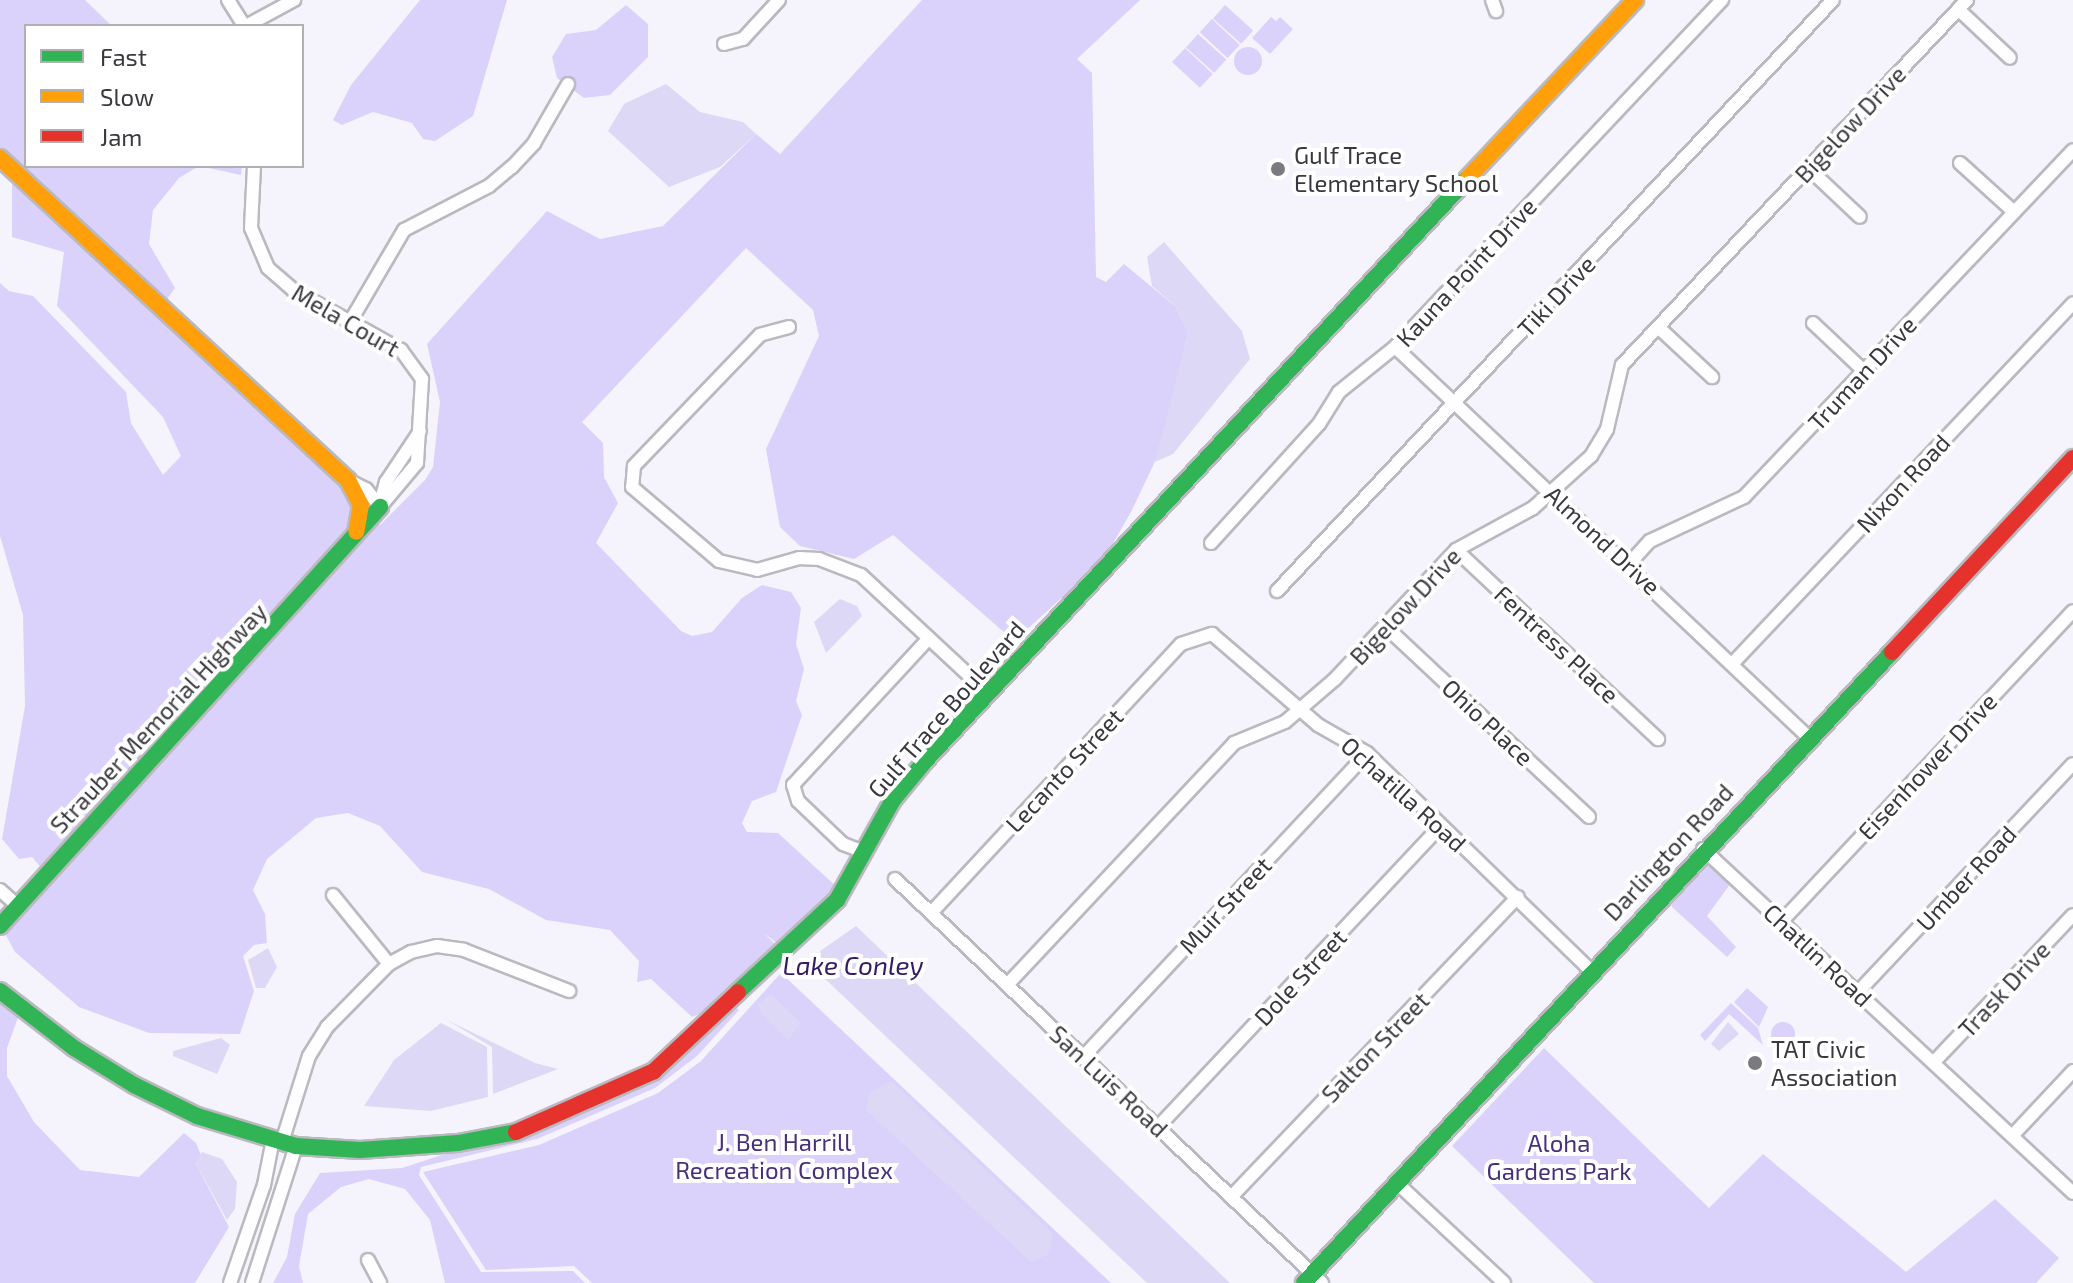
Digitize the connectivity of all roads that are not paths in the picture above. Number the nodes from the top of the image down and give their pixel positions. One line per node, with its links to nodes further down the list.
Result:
1 (228, 0): 10 (street)
2 (294, 0): 11 (street)
3 (757, 0): 9 (street)
4 (779, 0): 9 (street)
5 (1635, 0): 48 (street, Gulf Trace Boulevard)
6 (1722, 0): 27 (street, Kauna Point Drive)
7 (1833, 0): 30 (street, Tiki Drive)
8 (1963, 5): 13 (street); 19 (street, Bigelow Drive)
9 (769, 11): 12 (street)
10 (244, 24)
11 (249, 24)
12 (724, 44)
13 (2010, 58)
14 (568, 84): 23 (street)
15 (2073, 150): 20 (street, Truman Drive)
16 (0, 158): 33 (street)
17 (1960, 163): 20 (street)
18 (254, 168): 23 (street, Mela Court)
19 (1808, 168): 21 (street); 26 (street, Bigelow Drive)
20 (2014, 212): 28 (street, Truman Drive)
21 (1860, 217)
22 (2073, 303): 47 (street, Nixon Road)
23 (350, 322): 31 (street, Mela Court)
24 (1813, 323): 28 (street)
25 (789, 327): 46 (street)
26 (1658, 327): 29 (street); 36 (street, Bigelow Drive)
27 (1395, 347): 30 (street, Almond Drive); 39 (street, Kauna Point Drive)
28 (1864, 371): 41 (street, Truman Drive)
29 (1712, 377)
30 (1456, 402): 36 (street, Almond Drive); 42 (street, Tiki Drive)
31 (420, 431): 34 (street, Mela Court); 37 (street, Mela Court)
32 (2073, 458): 50 (street, Darlington Road)
33 (348, 480): 35 (street); 38 (street)
34 (386, 482): 35 (street); 37 (street, Mela Court)
35 (366, 489): 37 (street)
36 (1553, 493): 40 (street, Bigelow Drive); 41 (street, Almond Drive)
37 (380, 507): 38 (street, Strauber Memorial Highway)
38 (350, 543): 62 (street, Strauber Memorial Highway)
39 (1211, 543)
40 (1456, 550): 44 (street, Bigelow Drive); 51 (street, Fentress Place)
41 (1629, 564): 47 (street, Almond Drive)
42 (1277, 591)
43 (2073, 611): 65 (street, Eisenhower Drive)
44 (1386, 627): 49 (street, Bigelow Drive); 54 (street, Ohio Place)
45 (1203, 634): 49 (street, Ochatilla Road); 63 (street, Lecanto Street)
46 (929, 638): 48 (street); 57 (street)
47 (1733, 663): 50 (street, Almond Drive)
48 (987, 692): 57 (street, Gulf Trace Boulevard)
49 (1298, 708): 52 (street, Ochatilla Road); 69 (street, Bigelow Drive)
50 (1808, 737): 56 (street, Darlington Road)
51 (1658, 739)
52 (1367, 753): 55 (street, Ochatilla Road); 73 (street, Muir Street)
53 (2073, 764): 72 (street, Umber Road)
54 (1589, 817)
55 (1441, 826): 61 (street, Ochatilla Road); 76 (street, Dole Street)
56 (1703, 849): 65 (street, Chatlin Road); 68 (street, Darlington Road)
57 (864, 852): 78 (street, Gulf Trace Boulevard)
58 (895, 879): 63 (street, San Luis Road)
59 (0, 890): 62 (street)
60 (333, 895): 67 (street)
61 (1518, 897): 68 (street, Ochatilla Road); 81 (street, Salton Street)
62 (18, 906): 66 (street, Strauber Memorial Highway)
63 (931, 913): 69 (street, San Luis Road)
64 (2073, 915): 74 (street, Trask Drive)
65 (1782, 921): 72 (street, Chatlin Road)
66 (0, 926)
67 (389, 964): 71 (street); 78 (street)
68 (1593, 973): 79 (street, Darlington Road)
69 (1007, 985): 73 (street, San Luis Road)
70 (0, 991): 78 (street, Gulf Trace Boulevard)
71 (569, 991)
72 (1858, 992): 74 (street, Chatlin Road)
73 (1083, 1057): 76 (street, San Luis Road)
74 (1934, 1062): 77 (street, Chatlin Road)
75 (2073, 1071): 77 (street)
76 (1158, 1127): 81 (street, San Luis Road)
77 (2012, 1136): 80 (street, Chatlin Road)
78 (284, 1142): 84 (street); 85 (street)
79 (1398, 1184): 83 (street, Darlington Road); 87 (street)
80 (2073, 1193)
81 (1231, 1197): 83 (street, San Luis Road)
82 (368, 1260): 86 (street)
83 (1313, 1280)
84 (230, 1283)
85 (252, 1283)
86 (380, 1283)
87 (1504, 1283)

